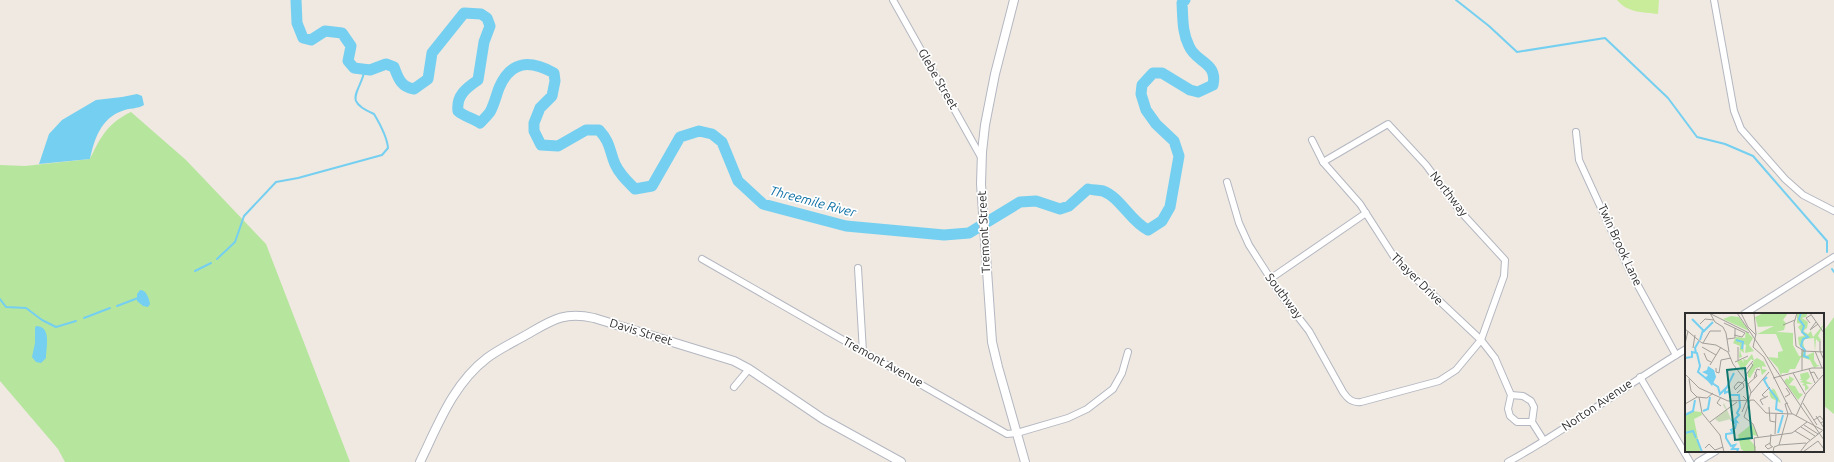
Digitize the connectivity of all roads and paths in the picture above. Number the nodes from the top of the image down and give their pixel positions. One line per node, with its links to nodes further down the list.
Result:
1 (893, 0): 6 (street, Glebe Street)
2 (1014, 0): 6 (street, Tremont Street)
3 (1714, 0): 9 (street)
4 (1576, 132): 20 (street, Twin Brook Lane)
5 (1312, 140): 7 (street, Thayer Drive)
6 (982, 158): 26 (street, Tremont Street)
7 (1323, 162): 10 (street, Thayer Drive); 16 (street, Northway)
8 (1227, 182): 14 (street, Southway)
9 (1834, 211)
10 (1366, 213): 14 (street); 16 (street, Thayer Drive)
11 (1834, 257): 15 (street)
12 (702, 259): 18 (street, Tremont Avenue)
13 (858, 268): 18 (street)
14 (1270, 278): 16 (street, Southway)
15 (1746, 313)
16 (1481, 340): 24 (street, Thayer Drive)
17 (1685, 350): 20 (street, Norton Avenue)
18 (863, 352): 26 (street, Tremont Avenue)
19 (1128, 352): 26 (street)
20 (1676, 355): 22 (street, Norton Avenue)
21 (749, 369): 23 (street); 30 (street, Davis Street); 31 (street, Davis Street)
22 (1640, 377): 27 (street, Norton Avenue); 34 (street)
23 (734, 387)
24 (1511, 395): 25 (street); 25 (street, Thayer Drive)
25 (1532, 422): 27 (street)
26 (1017, 433): 32 (street, Tremont Street)
27 (1544, 441): 33 (street, Norton Avenue)
28 (1714, 452): 35 (street)
29 (1766, 452): 36 (street)
30 (420, 462)
31 (901, 462)
32 (1025, 462)
33 (1508, 462)
34 (1690, 462)
35 (1698, 462)
36 (1778, 462)

